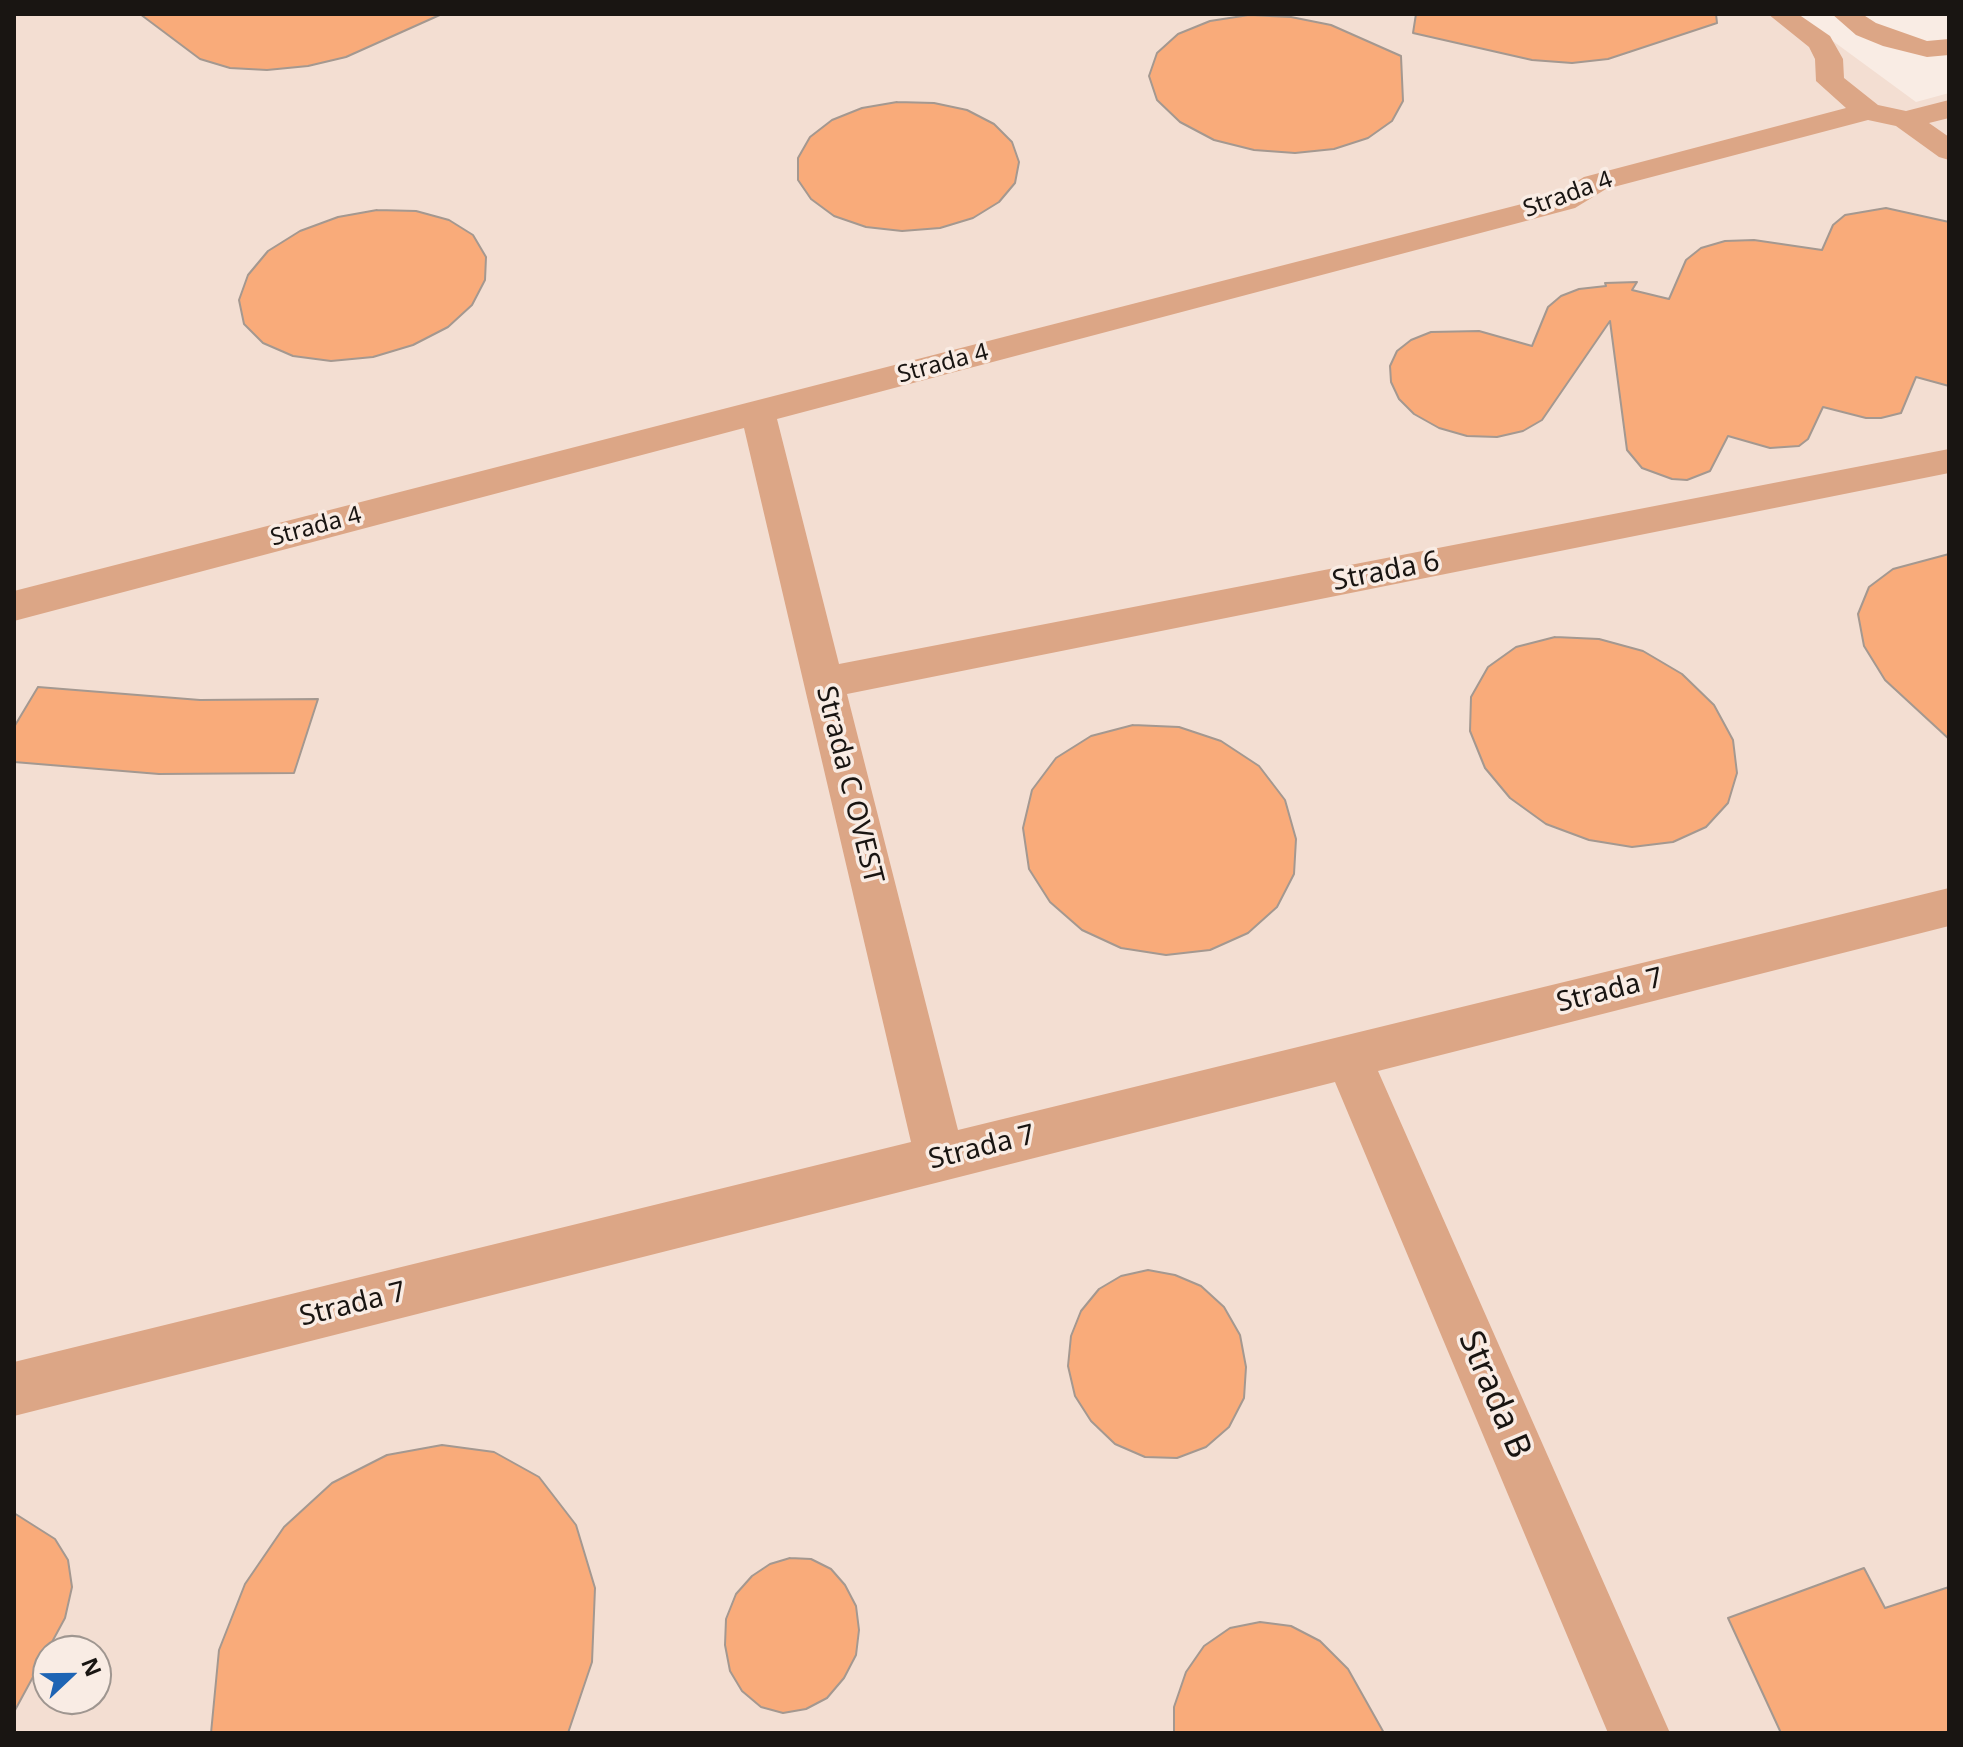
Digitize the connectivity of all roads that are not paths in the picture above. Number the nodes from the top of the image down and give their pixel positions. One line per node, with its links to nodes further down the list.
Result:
1 (1781, 14): 5 (street)
2 (1845, 14): 3 (street)
3 (1949, 47)
4 (1949, 109): 6 (street)
5 (1868, 111): 6 (street); 8 (street, Strada 4)
6 (1906, 120): 7 (street)
7 (1949, 151)
8 (758, 412): 10 (street, Strada 4); 11 (street, Strada C OVEST)
9 (1949, 461): 11 (street, Strada 6)
10 (14, 606)
11 (824, 683): 14 (street, Strada C OVEST)
12 (1949, 907): 13 (street, Strada 7)
13 (1348, 1056): 14 (street, Strada 7); 16 (street, Strada B)
14 (940, 1158): 15 (street, Strada 7)
15 (14, 1389)
16 (1639, 1733)

